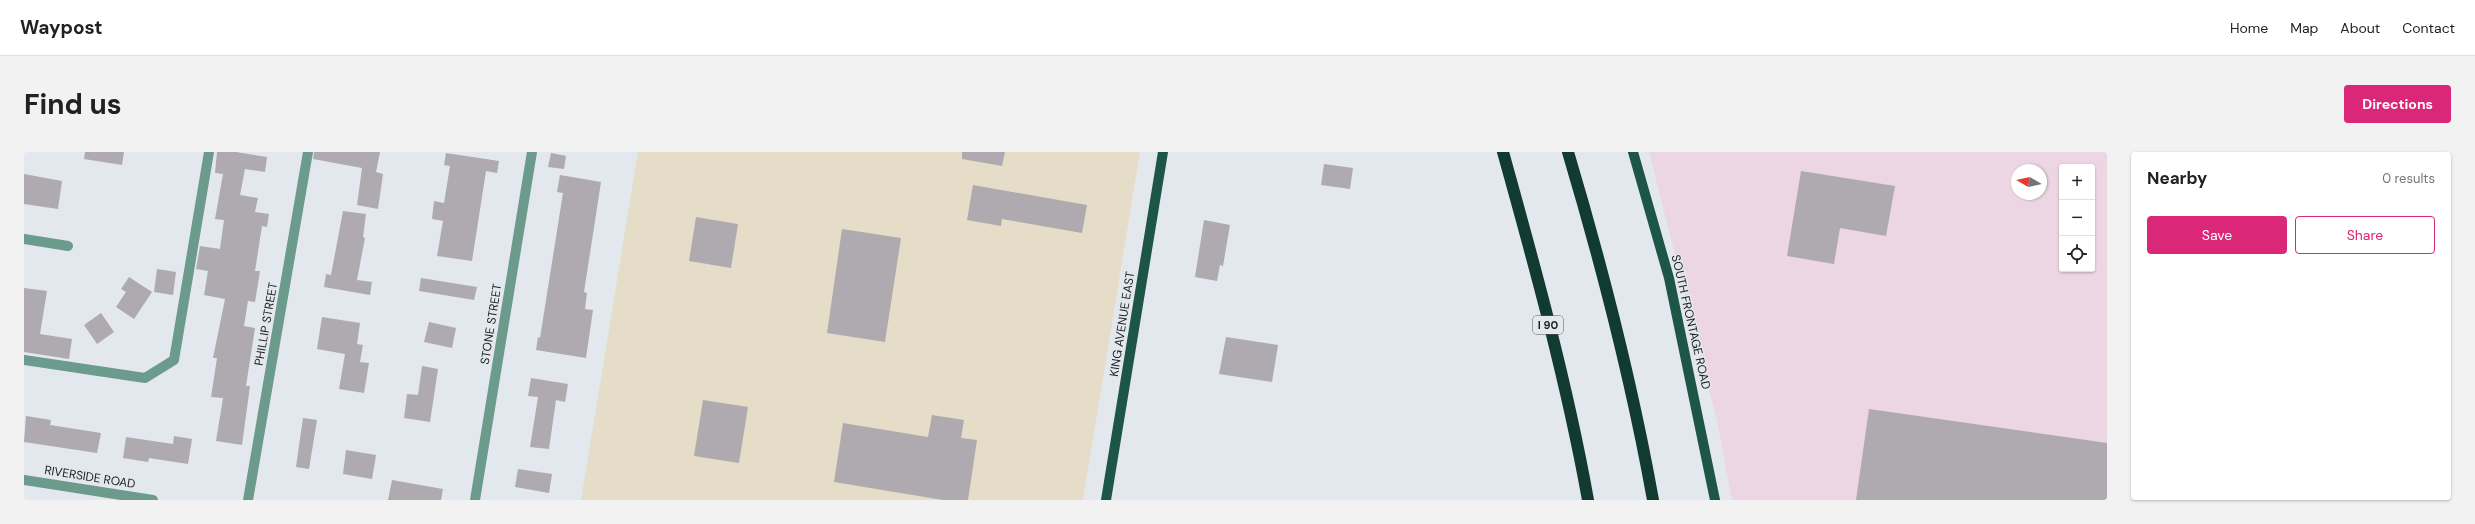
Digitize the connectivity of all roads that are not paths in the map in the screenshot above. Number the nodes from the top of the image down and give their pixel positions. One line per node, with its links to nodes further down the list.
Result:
1 (209, 152): 10 (street)
2 (308, 152): 13 (street, PHILLIP STREET)
3 (532, 152): 14 (street, STONE STREET)
4 (1163, 152): 15 (main road, KING AVENUE EAST)
5 (1503, 152): 16 (highway, I 90)
6 (1568, 152): 17 (highway)
7 (1633, 152): 18 (main road, SOUTH FRONTAGE ROAD)
8 (24, 239): 9 (street)
9 (68, 246)
10 (24, 360)
11 (24, 480): 12 (street, RIVERSIDE ROAD)
12 (153, 500)
13 (248, 500)
14 (475, 500)
15 (1106, 500)
16 (1588, 500)
17 (1653, 500)
18 (1715, 500)

